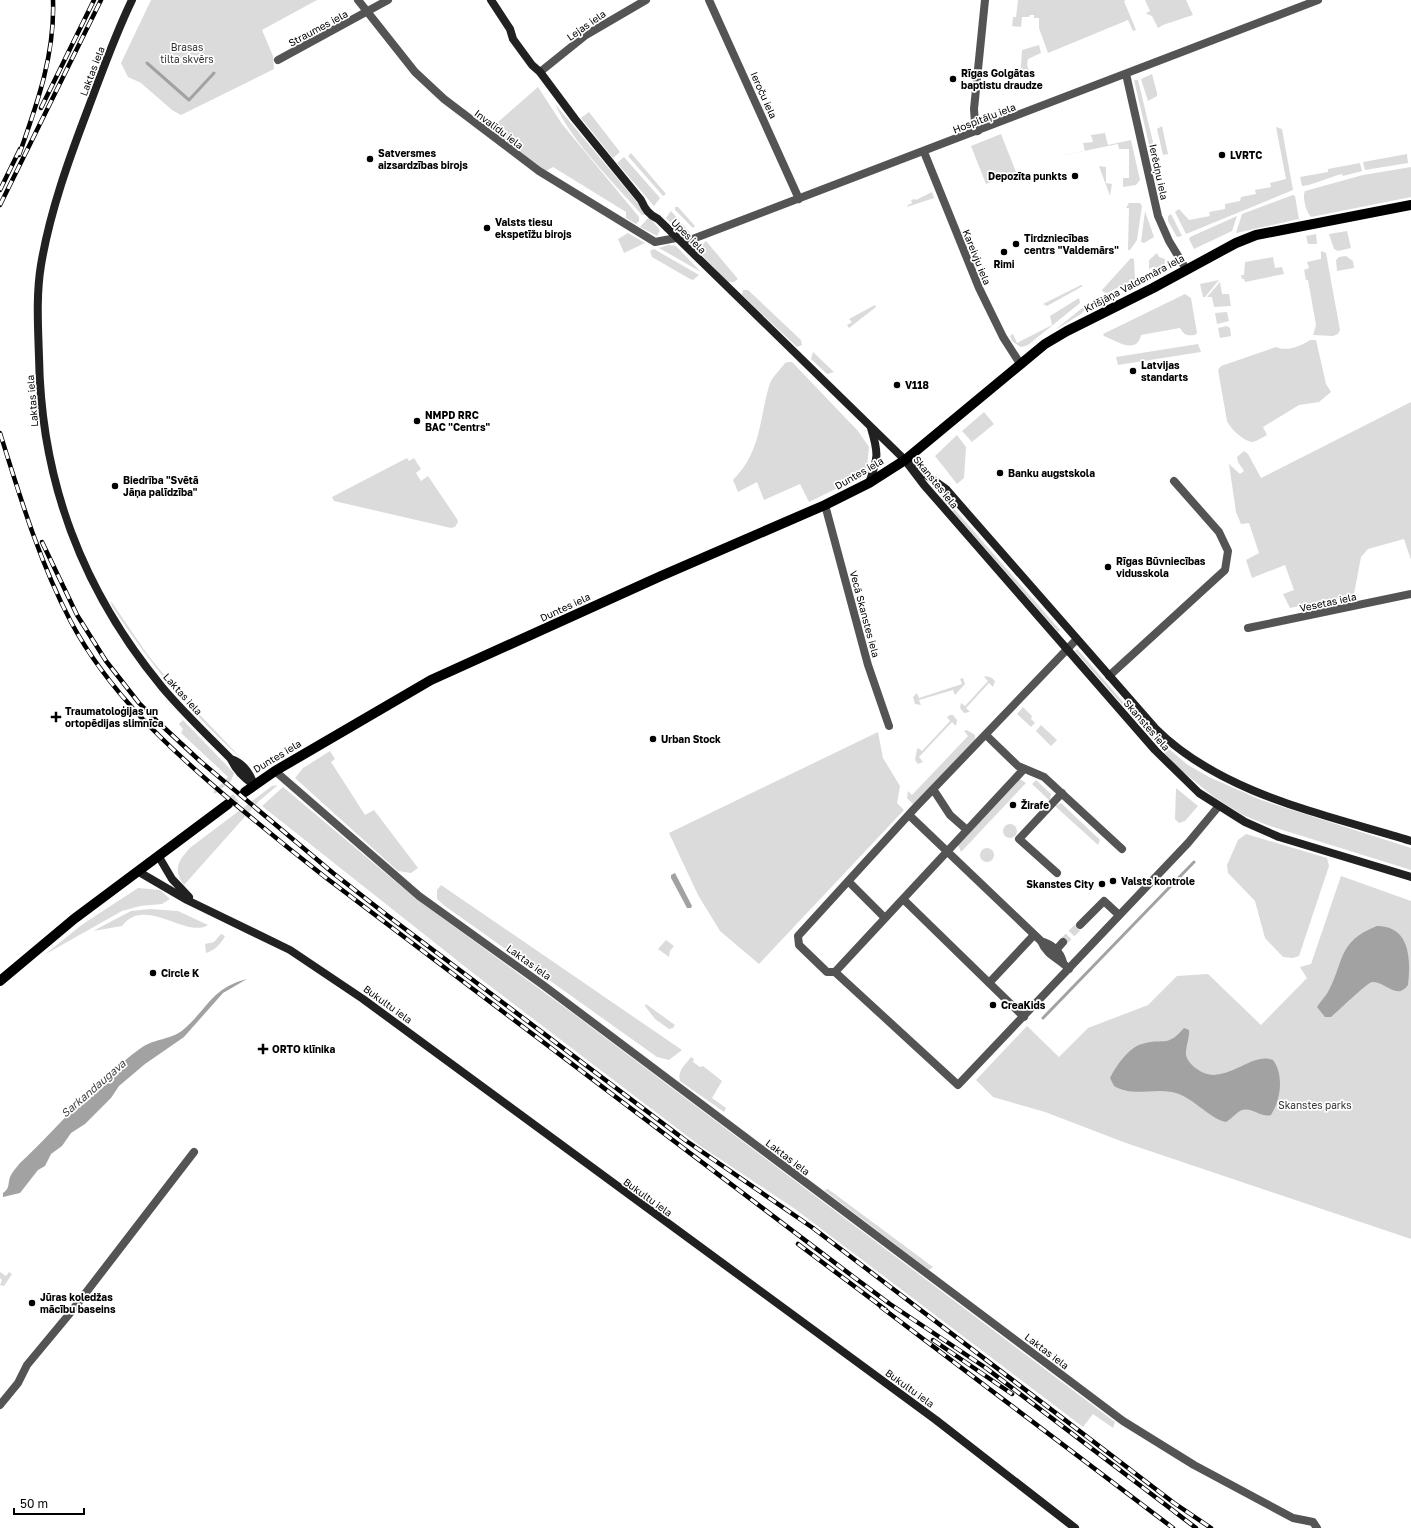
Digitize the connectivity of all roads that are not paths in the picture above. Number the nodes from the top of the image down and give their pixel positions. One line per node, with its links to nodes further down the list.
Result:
1 (132, 0): 35 (street, Laktas iela)
2 (358, 0): 9 (street, Invalīdu iela)
3 (388, 0): 9 (street, Straumes iela)
4 (491, 0): 11 (street, Upes iela)
5 (646, 0): 11 (street, Lejas iela)
6 (709, 0): 15 (street, Ieroču iela)
7 (985, 0): 13 (street)
8 (1318, 0): 12 (street, Hospitāļu iela)
9 (367, 12): 10 (street, Straumes iela); 18 (street, Invalīdu iela)
10 (278, 60)
11 (540, 72): 17 (street, Upes iela)
12 (1126, 74): 13 (street, Hospitāļu iela); 19 (street, Ierēdņu iela)
13 (978, 131): 14 (street, Hospitāļu iela)
14 (924, 152): 15 (street, Hospitāļu iela); 20 (street, Kareivju iela)
15 (799, 199): 17 (street, Hospitāļu iela)
16 (1411, 205): 19 (main road, Krišjāņa Valdemāra iela)
17 (676, 238): 18 (street, Hospitāļu iela); 21 (street, Upes iela)
18 (655, 242)
19 (1186, 269): 20 (main road, Krišjāņa Valdemāra iela)
20 (1020, 365): 22 (main road, Krišjāņa Valdemāra iela)
21 (871, 427): 22 (street, Upes iela); 24 (street)
22 (905, 460): 24 (main road, Duntes iela); 28 (street, Skanstes iela); 29 (street, Skanstes iela)
23 (1174, 481): 30 (street)
24 (869, 483): 25 (main road, Duntes iela)
25 (825, 505): 31 (street, Vecā Skanstes iela); 34 (main road, Duntes iela)
26 (1411, 594): 27 (street, Vesetas iela)
27 (1248, 628)
28 (1076, 640): 29 (street); 30 (street, Skanstes iela)
29 (1067, 649): 32 (street); 40 (street, Skanstes iela)
30 (1109, 676): 43 (street, Skanstes iela)
31 (889, 726)
32 (986, 735): 33 (street); 36 (street)
33 (1024, 769): 38 (street); 42 (street)
34 (275, 771): 35 (main road, Duntes iela); 68 (street, Laktas iela)
35 (254, 785): 37 (main road, Duntes iela)
36 (933, 789): 41 (street); 42 (street)
37 (245, 792)
38 (1062, 793): 44 (street); 48 (street)
39 (228, 804): 46 (main road)
40 (1218, 807): 49 (street, Skanstes iela); 53 (street)
41 (909, 815): 45 (street); 50 (street)
42 (967, 830): 45 (street)
43 (1411, 841)
44 (1122, 848)
45 (947, 852): 51 (street); 56 (street)
46 (159, 857): 47 (main road); 52 (street, Bukultu iela)
47 (139, 872): 52 (street, Bukultu iela); 63 (main road)
48 (1057, 873)
49 (1411, 877)
50 (848, 881): 54 (street); 62 (street)
51 (903, 899): 54 (street); 64 (street)
52 (196, 904): 69 (street, Bukultu iela)
53 (1119, 915): 55 (street); 61 (street)
54 (885, 918): 62 (street)
55 (1080, 925)
56 (1034, 935): 57 (street); 64 (street)
57 (1041, 941): 59 (street); 60 (street)
58 (1063, 942): 59 (street)
59 (1056, 950): 60 (street)
60 (1063, 962): 61 (street)
61 (1069, 969): 65 (street)
62 (836, 972): 65 (street)
63 (0, 981)
64 (989, 983): 65 (street)
65 (1024, 1017)
66 (194, 1152): 67 (street)
67 (0, 1405)
68 (1315, 1525)
69 (1075, 1528)

